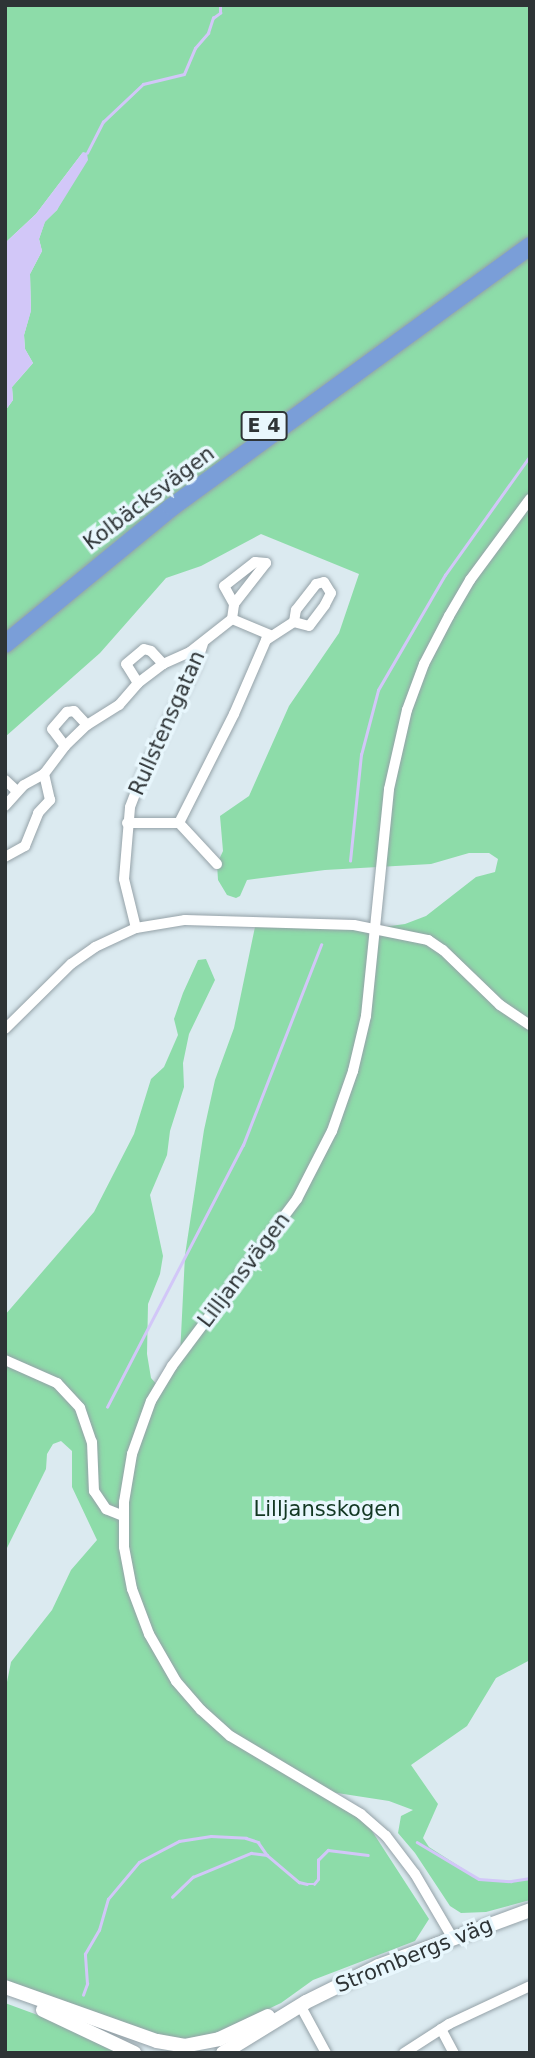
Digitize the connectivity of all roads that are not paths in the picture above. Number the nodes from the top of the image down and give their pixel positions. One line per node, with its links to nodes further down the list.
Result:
1 (530, 232): 7 (highway, Kolbäcksvägen / E 4)
2 (530, 246): 10 (highway, Kolbäcksvägen / E 4)
3 (530, 499): 24 (street, Lilljansvägen)
4 (234, 604): 4 (street); 5 (street)
5 (232, 619): 8 (street); 9 (street)
6 (294, 622): 6 (street); 8 (street)
7 (5, 629)
8 (270, 635): 20 (street)
9 (203, 643): 11 (street); 19 (street, Rullstensgatan)
10 (5, 644)
11 (163, 664): 12 (street); 12 (street)
12 (138, 683): 13 (street)
13 (87, 725): 14 (street); 14 (street)
14 (65, 746): 15 (street)
15 (44, 774): 17 (street); 21 (street)
16 (5, 780): 17 (street)
17 (17, 791): 18 (street)
18 (5, 806)
19 (127, 823): 20 (street); 23 (street, Rullstensgatan)
20 (179, 823): 22 (street)
21 (5, 857)
22 (217, 864)
23 (136, 928): 24 (street); 26 (street)
24 (376, 928): 25 (street); 28 (street, Lilljansvägen)
25 (530, 1025)
26 (5, 1029)
27 (5, 1360): 28 (street)
28 (123, 1516): 30 (street, Lilljansvägen)
29 (530, 1910): 30 (street, Strombergs väg)
30 (452, 1937): 34 (street, Strombergs väg)
31 (530, 1986): 35 (street)
32 (5, 1987): 34 (street)
33 (5, 1997): 36 (street)
34 (296, 2007): 37 (street); 38 (street)
35 (441, 2029): 39 (street); 40 (street)
36 (134, 2053)
37 (223, 2053)
38 (326, 2053)
39 (404, 2053)
40 (454, 2053)

